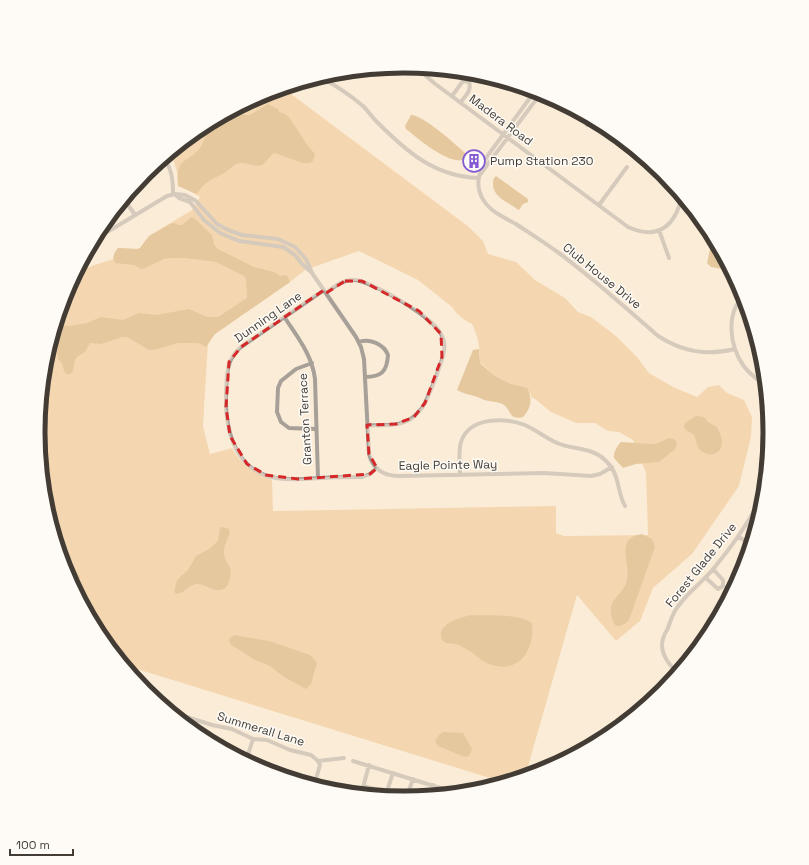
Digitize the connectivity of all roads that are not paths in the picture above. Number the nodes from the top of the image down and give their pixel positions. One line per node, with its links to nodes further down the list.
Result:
1 (424, 74): 3 (street, Madera Road)
2 (327, 81): 11 (street)
3 (452, 96): 6 (street, Madera Road); 6 (street)
4 (531, 96): 7 (street)
5 (537, 98): 8 (street)
6 (461, 102): 7 (street, Madera Road)
7 (503, 134): 8 (street, Madera Road); 11 (street)
8 (508, 138): 11 (street); 15 (street, Madera Road)
9 (167, 162): 12 (street)
10 (627, 167): 15 (street)
11 (478, 178): 25 (street, Club House Drive)
12 (174, 194): 16 (street); 20 (street); 20 (street)
13 (680, 202): 17 (street)
14 (127, 204): 16 (street)
15 (599, 205): 17 (street, Madera Road)
16 (135, 215): 18 (street)
17 (659, 230): 19 (street)
18 (107, 232)
19 (669, 258)
20 (312, 273): 21 (street)
21 (325, 292): 23 (street, Dunning Lane); 24 (street); 29 (street, Dunning Lane)
22 (739, 301): 25 (street)
23 (284, 318): 26 (street, Granton Terrace); 34 (street, Dunning Lane)
24 (359, 342): 27 (street); 27 (street)
25 (735, 349): 28 (street)
26 (312, 363): 30 (street, Granton Terrace); 30 (street)
27 (365, 377): 29 (street)
28 (760, 381)
29 (367, 425): 31 (street)
30 (316, 429): 34 (street, Granton Terrace)
31 (377, 468): 33 (street, Eagle Pointe Way); 34 (street, Dunning Lane)
32 (612, 468): 33 (street, Eagle Pointe Way); 33 (street); 35 (street)
33 (460, 475)
34 (318, 478)
35 (625, 506)
36 (755, 511): 37 (street, Forest Glade Drive)
37 (739, 537): 38 (street); 39 (street, Forest Glade Drive)
38 (747, 542)
39 (714, 569): 40 (street, Forest Glade Drive); 40 (street)
40 (706, 578): 41 (street, Forest Glade Drive)
41 (675, 670)
42 (183, 716): 43 (street, Summerall Lane)
43 (253, 739): 44 (street); 47 (street, Summerall Lane)
44 (248, 756)
45 (344, 758): 47 (street)
46 (353, 760): 48 (street)
47 (318, 761): 51 (street)
48 (369, 765): 49 (street); 53 (street)
49 (393, 773): 50 (street); 57 (street)
50 (413, 779): 52 (street); 59 (street)
51 (315, 781)
52 (433, 785): 55 (street); 58 (street)
53 (363, 786): 54 (street); 56 (street)
54 (362, 789)
55 (446, 789)
56 (374, 790)
57 (387, 791)
58 (431, 791)
59 (409, 792)

